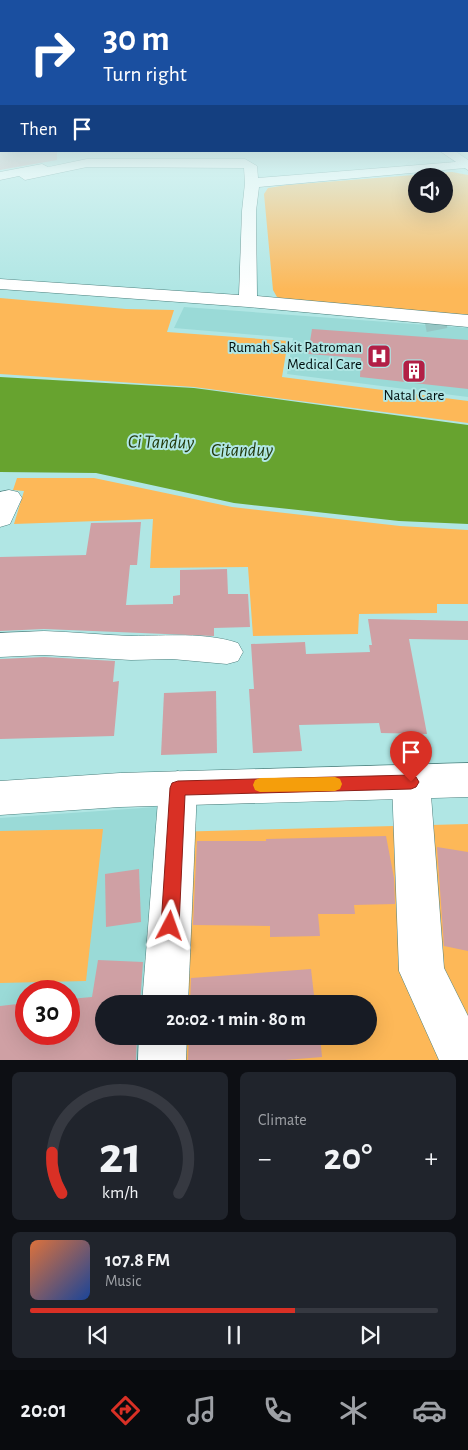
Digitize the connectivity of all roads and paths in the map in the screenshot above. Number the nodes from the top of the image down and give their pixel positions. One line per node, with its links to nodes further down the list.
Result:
1 (251, 190): 3 (main road)
2 (0, 284): 3 (main road)
3 (248, 301): 4 (main road)
4 (468, 321)
5 (0, 644): 6 (main road)
6 (227, 652)
7 (468, 780): 8 (main road)
8 (411, 782): 9 (main road); 14 (main road)
9 (178, 788): 10 (main road); 11 (main road)
10 (0, 798)
11 (166, 995)
12 (163, 1045): 13 (main road)
13 (162, 1060)
14 (464, 1060)

